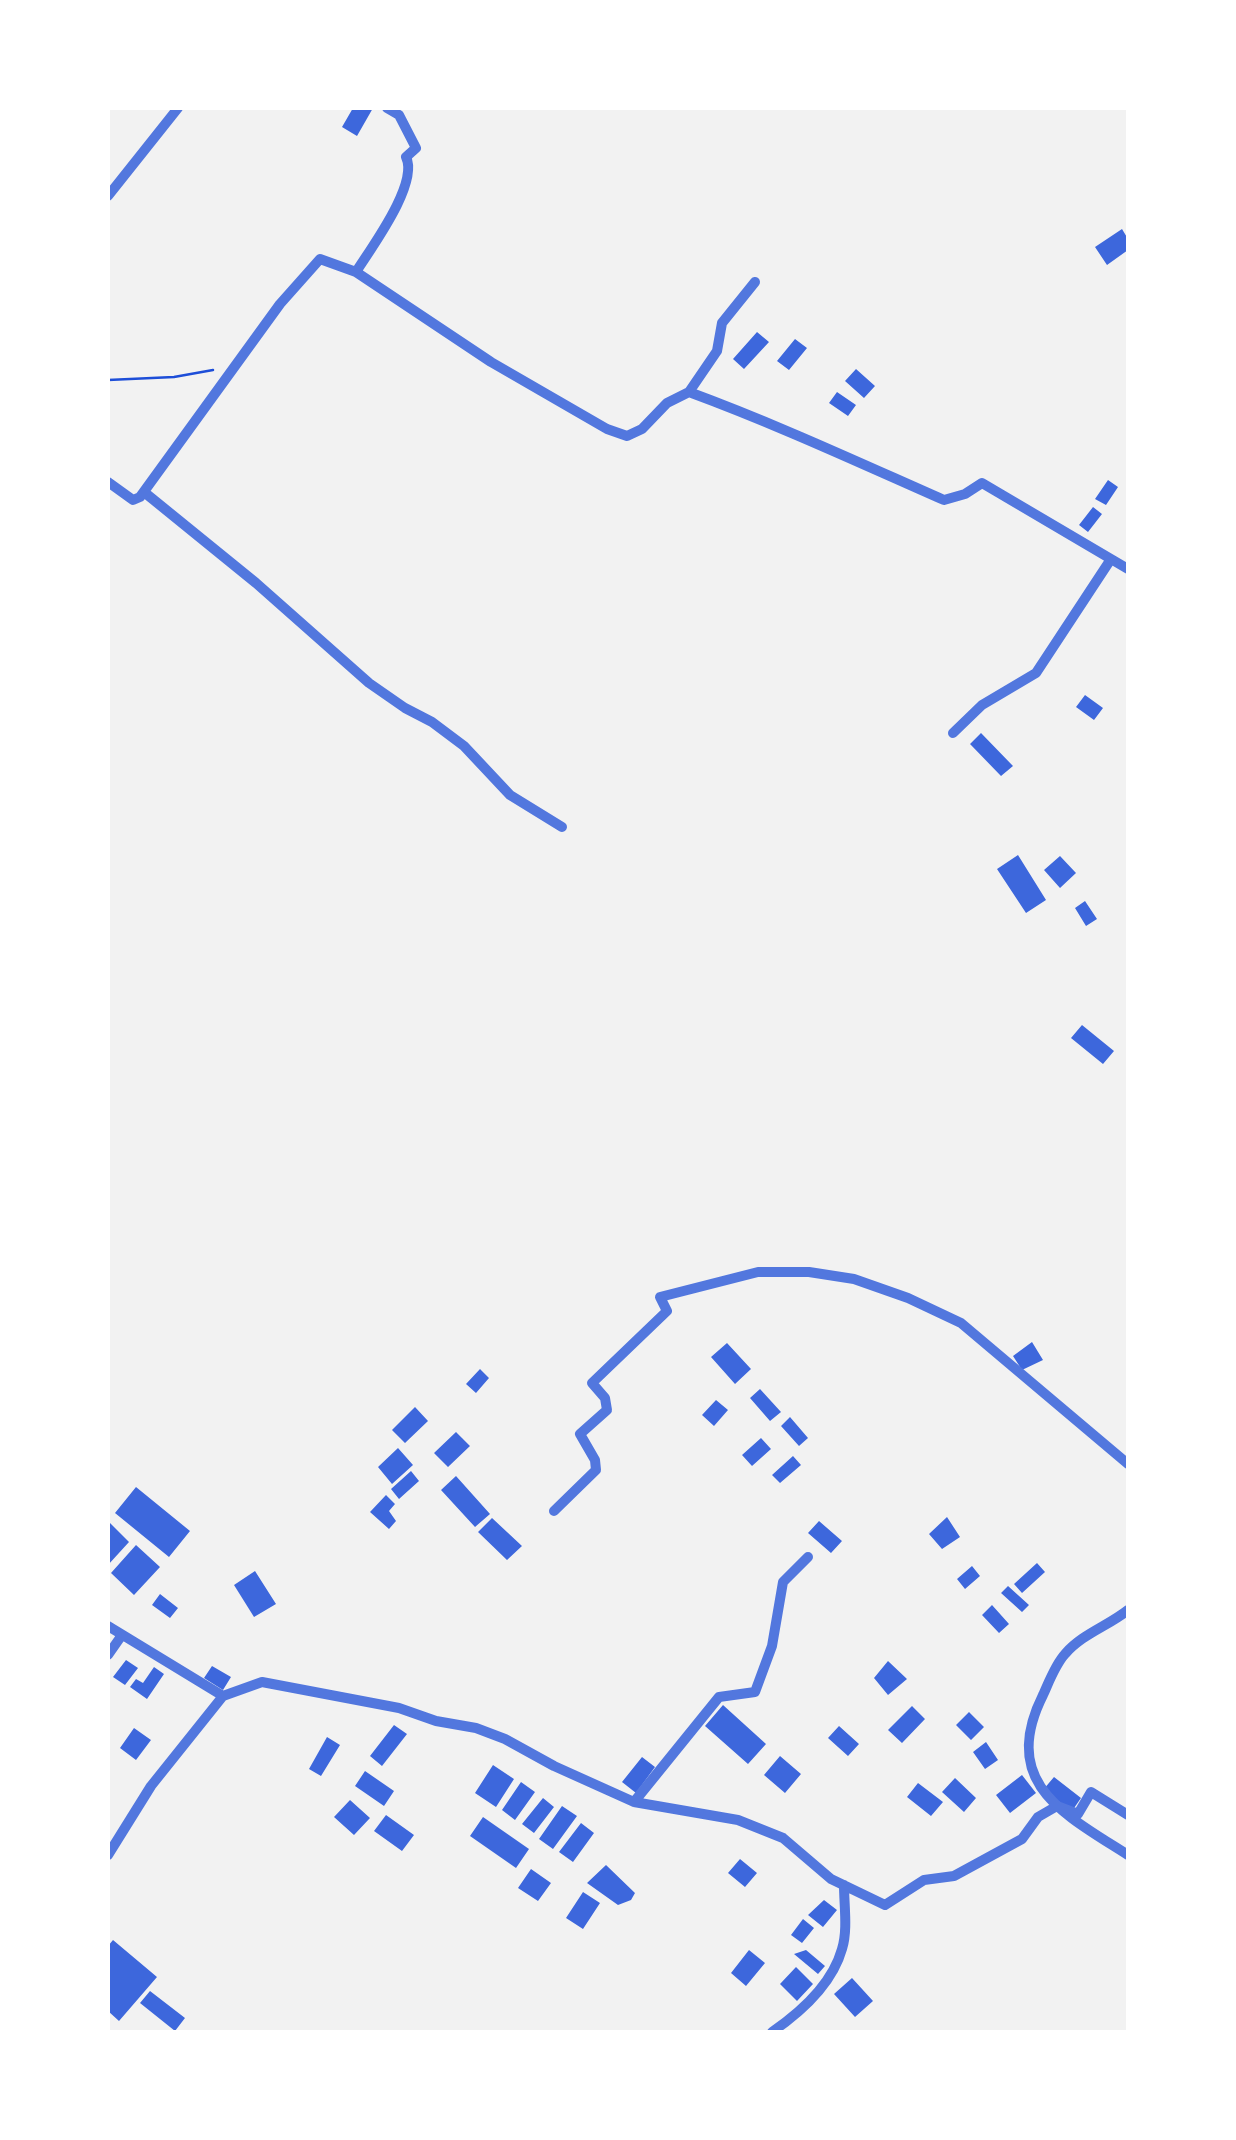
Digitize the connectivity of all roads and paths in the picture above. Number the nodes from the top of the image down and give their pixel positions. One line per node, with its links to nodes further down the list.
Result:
1 (178, 108): 3 (street)
2 (387, 108): 4 (street)
3 (108, 196)
4 (356, 272): 6 (street); 8 (street)
5 (756, 282): 8 (street)
6 (234, 371): 7 (path); 10 (street)
7 (108, 380)
8 (690, 392): 11 (street)
9 (108, 482): 10 (street)
10 (144, 492): 14 (street)
11 (1111, 559): 12 (street); 13 (street)
12 (1128, 569)
13 (953, 733)
14 (562, 827)
15 (1128, 1464): 16 (street)
16 (554, 1512)
17 (808, 1557): 23 (street)
18 (1128, 1610): 24 (street)
19 (108, 1626): 20 (street)
20 (122, 1635): 21 (street); 22 (street)
21 (108, 1656)
22 (222, 1696): 23 (street); 26 (street)
23 (634, 1802): 28 (street)
24 (1057, 1806): 25 (street); 27 (street); 28 (street)
25 (1128, 1815)
26 (108, 1854)
27 (1128, 1855)
28 (844, 1885): 29 (street)
29 (772, 2032)

